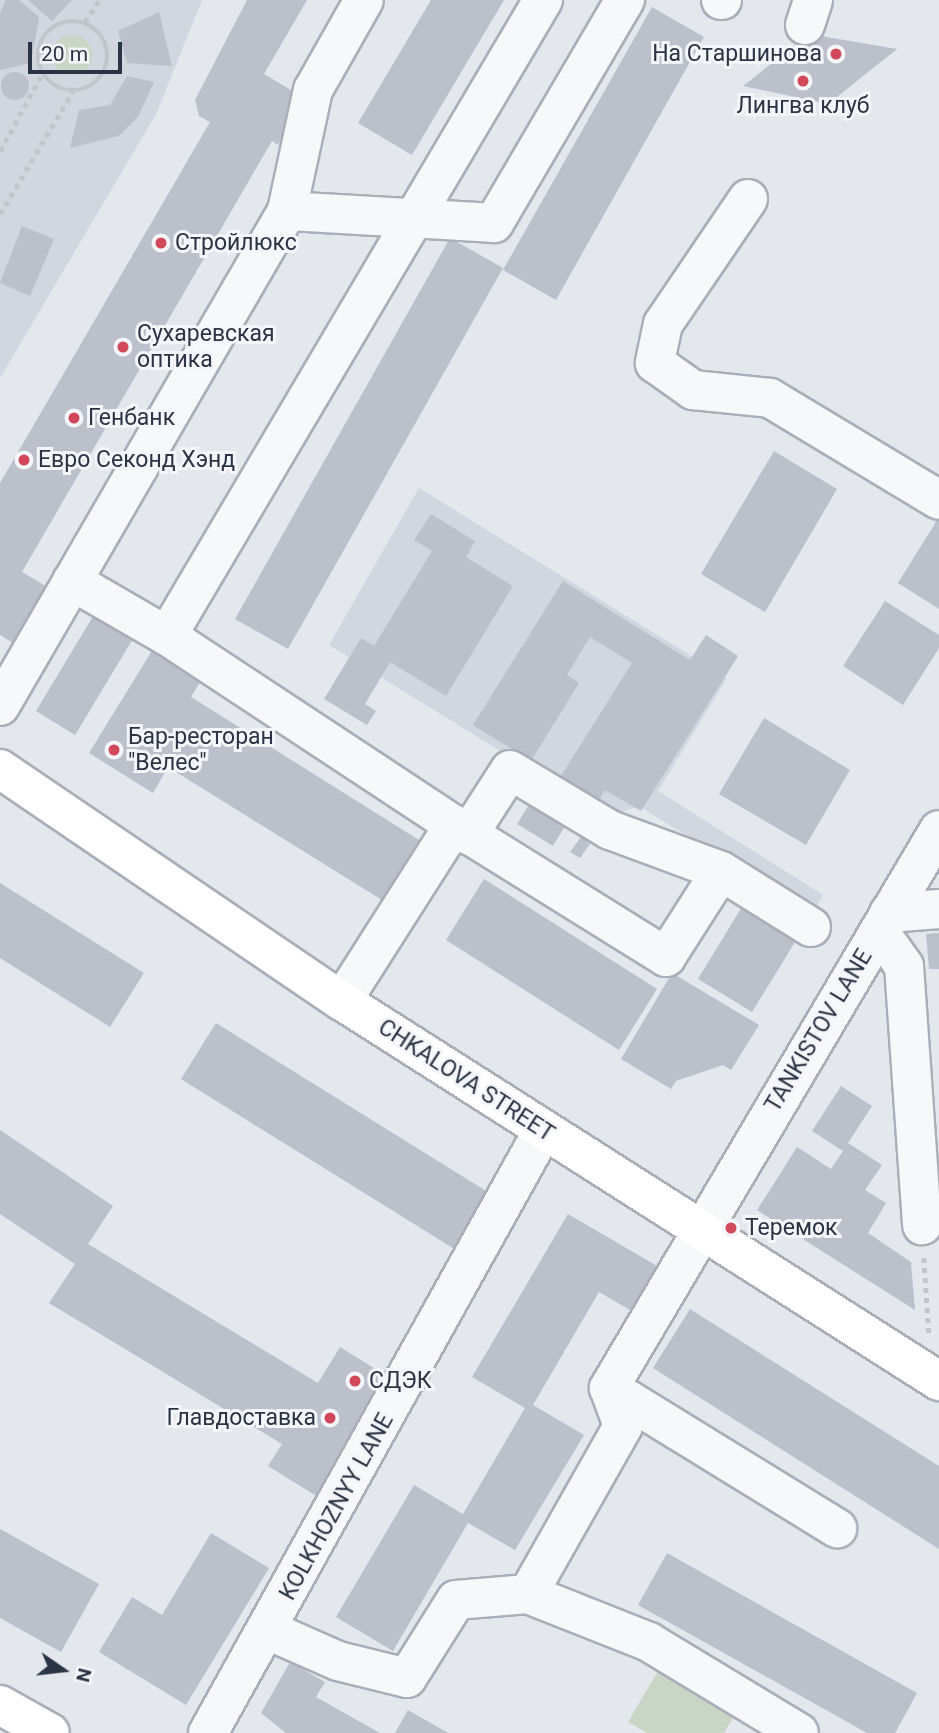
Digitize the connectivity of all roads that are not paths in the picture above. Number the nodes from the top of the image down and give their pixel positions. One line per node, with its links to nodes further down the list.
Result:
1 (364, 0): 5 (street)
2 (543, 0): 6 (street)
3 (625, 0): 6 (street)
4 (748, 199): 7 (street)
5 (287, 211): 6 (street); 8 (street)
6 (413, 220): 9 (street)
7 (939, 500)
8 (72, 581): 9 (street); 10 (street)
9 (167, 636): 12 (street)
10 (0, 706)
11 (0, 769): 18 (main road, CHKALOVA STREET)
12 (461, 830): 14 (street); 14 (street); 18 (street)
13 (939, 830): 16 (street, TANKISTOV LANE)
14 (721, 871): 17 (street)
15 (939, 909): 16 (street)
16 (884, 922): 20 (street); 21 (street, TANKISTOV LANE)
17 (811, 927)
18 (342, 1000): 19 (main road, CHKALOVA STREET)
19 (543, 1131): 21 (main road, CHKALOVA STREET); 26 (street, KOLKHOZNYY LANE)
20 (922, 1224)
21 (698, 1232): 22 (main road, CHKALOVA STREET); 23 (street, TANKISTOV LANE)
22 (935, 1378)
23 (609, 1388): 24 (street); 25 (street)
24 (837, 1528)
25 (528, 1594): 26 (street); 30 (street)
26 (270, 1631): 29 (street, KOLKHOZNYY LANE)
27 (0, 1704): 28 (main road)
28 (50, 1733)
29 (208, 1733)
30 (799, 1733)

